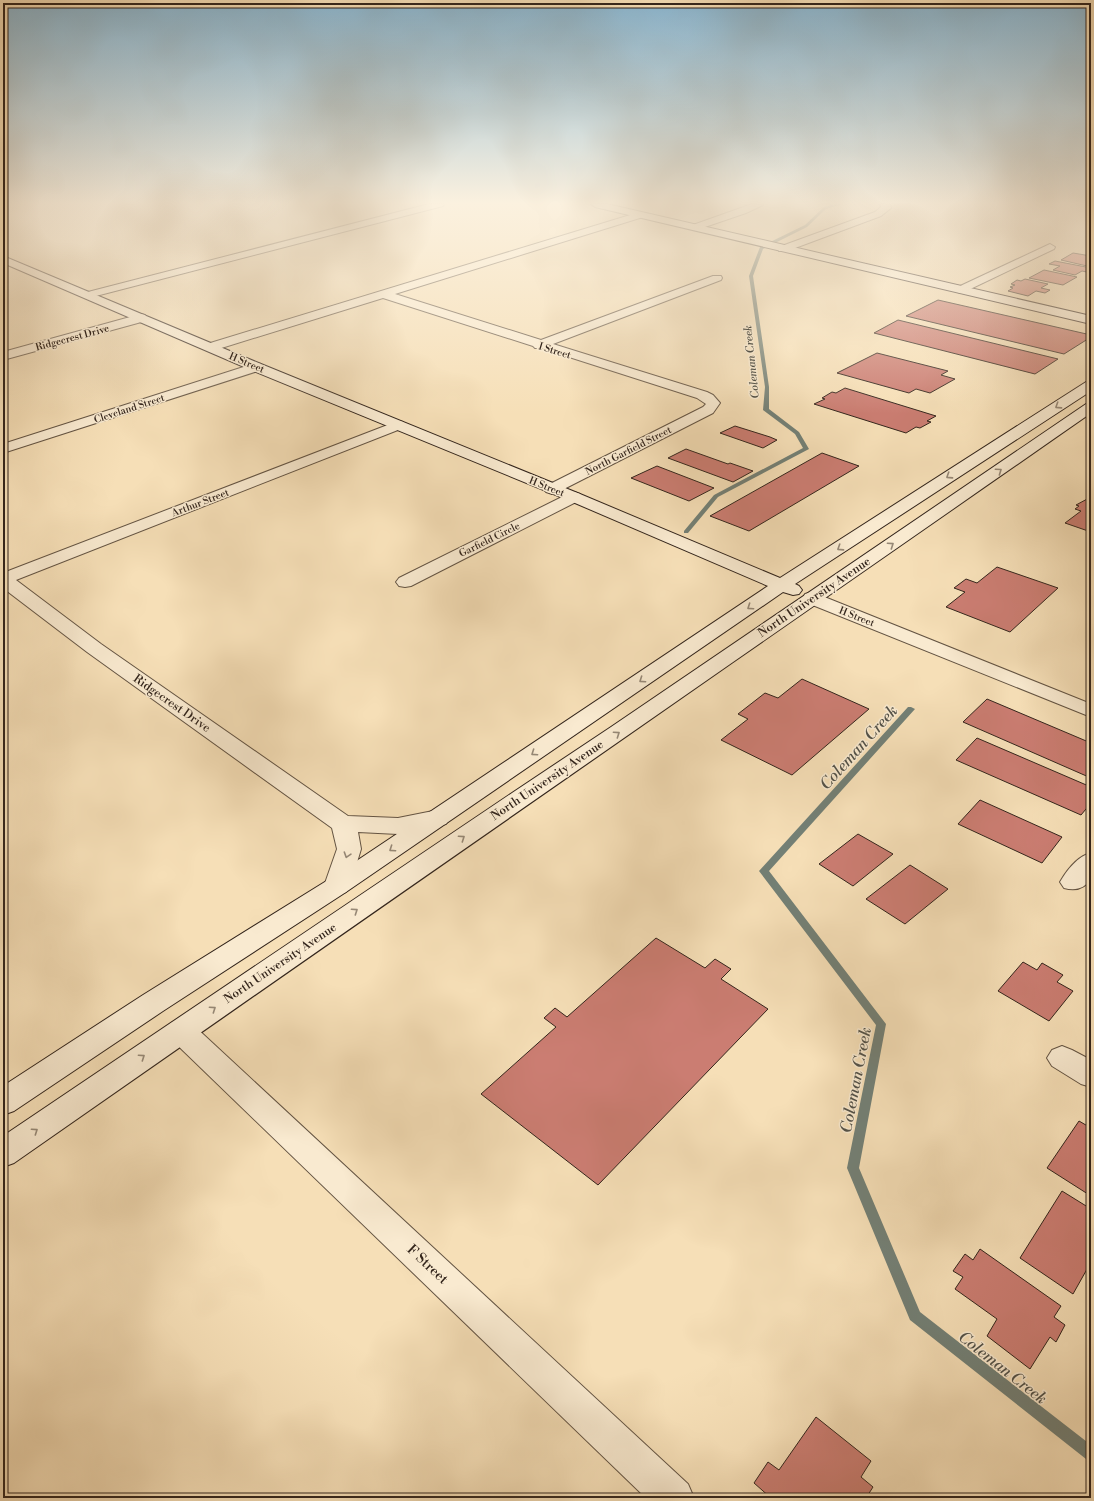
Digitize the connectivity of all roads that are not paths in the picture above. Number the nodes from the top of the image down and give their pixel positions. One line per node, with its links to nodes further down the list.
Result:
1 (39, 274): 9 (street, H Street)
2 (169, 274): 9 (street)
3 (447, 274): 8 (street)
4 (891, 274): 7 (street)
5 (993, 274): 7 (street)
6 (717, 278): 12 (street)
7 (960, 290): 11 (street)
8 (382, 294): 12 (street, I Street); 13 (street)
9 (88, 295): 10 (street, H Street)
10 (141, 318): 13 (street, H Street); 14 (street, Ridgecrest Drive)
11 (1091, 320)
12 (539, 345): 18 (street, I Street)
13 (211, 347): 15 (street, H Street)
14 (3, 356)
15 (256, 366): 19 (street, H Street); 20 (street, Cleveland Street)
16 (1091, 385): 25 (street, one-way to 25)
17 (1091, 407): 26 (street, North University Avenue, one-way to 17)
18 (704, 411): 21 (street, North Garfield Street)
19 (398, 425): 21 (street, H Street); 23 (street, Arthur Street)
20 (3, 448)
21 (552, 489): 22 (street, H Street)
22 (574, 497): 24 (street, Garfield Circle); 25 (street, H Street)
23 (3, 579): 29 (street, Ridgecrest Drive)
24 (405, 582)
25 (782, 585): 26 (street, H Street); 28 (street, one-way to 28)
26 (812, 598): 27 (street, H Street); 33 (street, North University Avenue, one-way to 26)
27 (1091, 712)
28 (438, 818): 29 (street); 32 (street, one-way to 32)
29 (343, 824): 32 (street, one-way to 32)
30 (1091, 861): 31 (street)
31 (1073, 882)
32 (337, 886): 36 (street)
33 (181, 1031): 37 (street, North University Avenue, one-way to 33); 38 (street, F Street)
34 (1062, 1058): 35 (street)
35 (1091, 1074)
36 (3, 1102)
37 (3, 1153)
38 (674, 1498)

